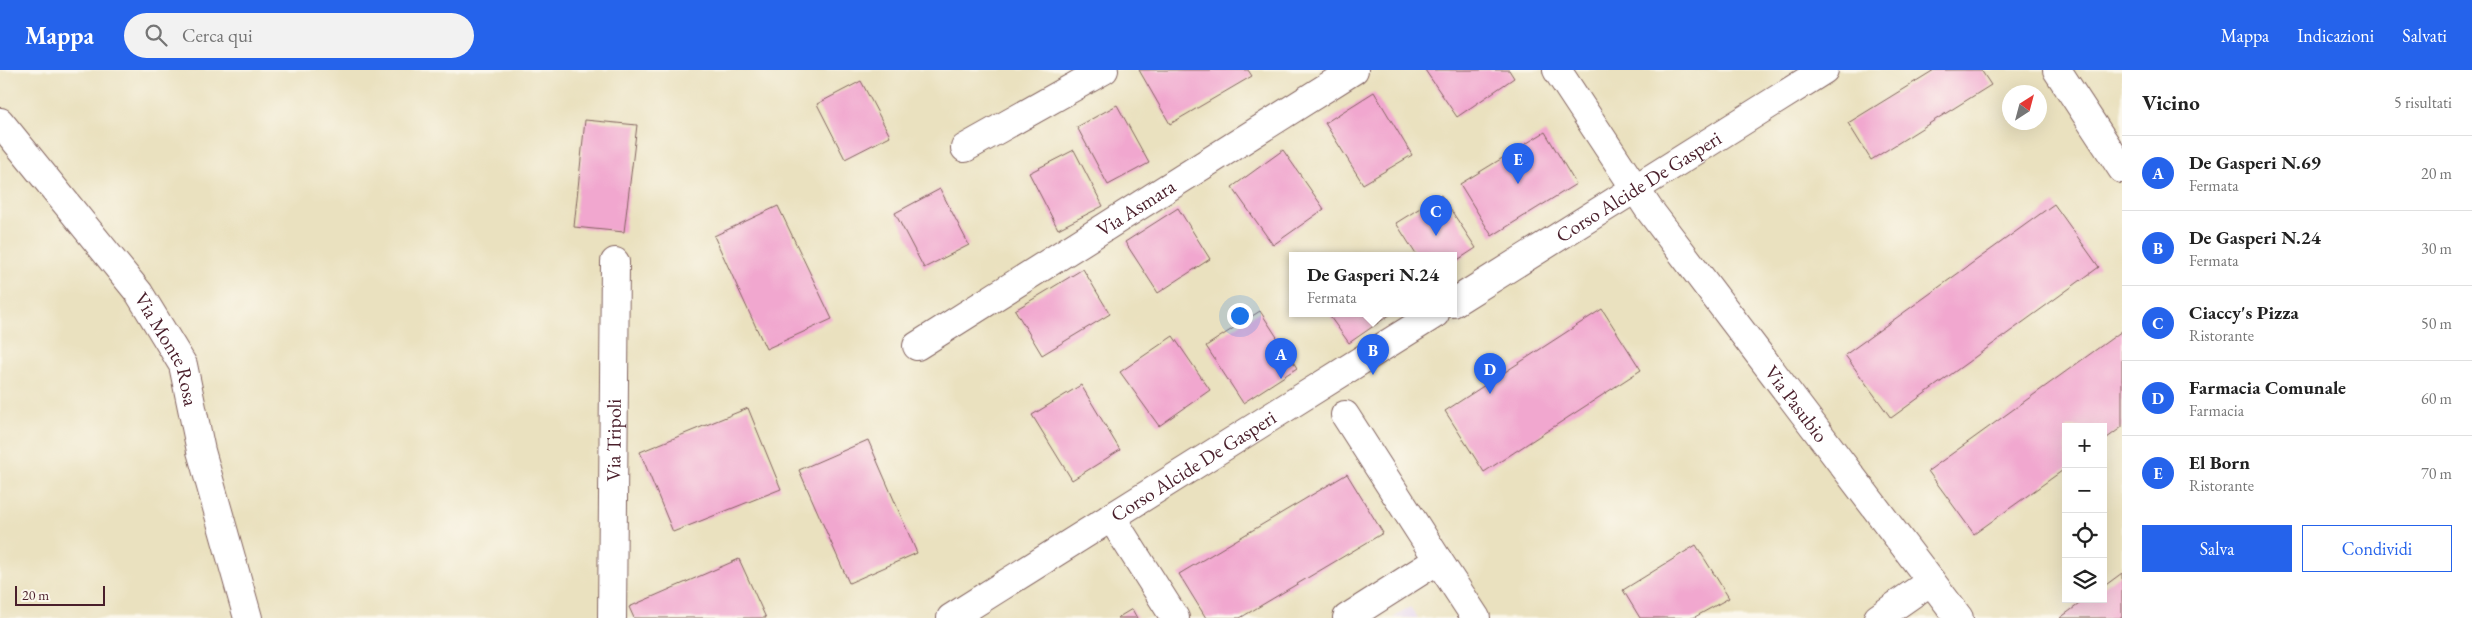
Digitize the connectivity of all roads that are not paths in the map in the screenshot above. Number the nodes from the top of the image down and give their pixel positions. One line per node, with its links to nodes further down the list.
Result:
1 (1104, 70): 7 (street)
2 (1354, 70): 13 (street, Via Asmara)
3 (1557, 70): 9 (street, Via Pasubio)
4 (1824, 70): 9 (street, Corso Alcide De Gasperi)
5 (2057, 70): 8 (street)
6 (0, 122): 18 (street, Via Monte Rosa)
7 (966, 148)
8 (2122, 169)
9 (1634, 189): 11 (street, Corso Alcide De Gasperi); 17 (street, Via Pasubio)
10 (615, 262): 19 (street, Via Tripoli)
11 (1457, 300)
12 (1430, 317): 15 (street, Corso Alcide De Gasperi)
13 (917, 346)
14 (1345, 415): 16 (street)
15 (1111, 517): 20 (street, Corso Alcide De Gasperi); 21 (street)
16 (1438, 560): 22 (street); 23 (street)
17 (1931, 581): 24 (street); 25 (street, Via Pasubio)
18 (248, 618)
19 (612, 618)
20 (951, 618)
21 (1175, 618)
22 (1347, 618)
23 (1476, 618)
24 (1878, 618)
25 (1959, 618)

